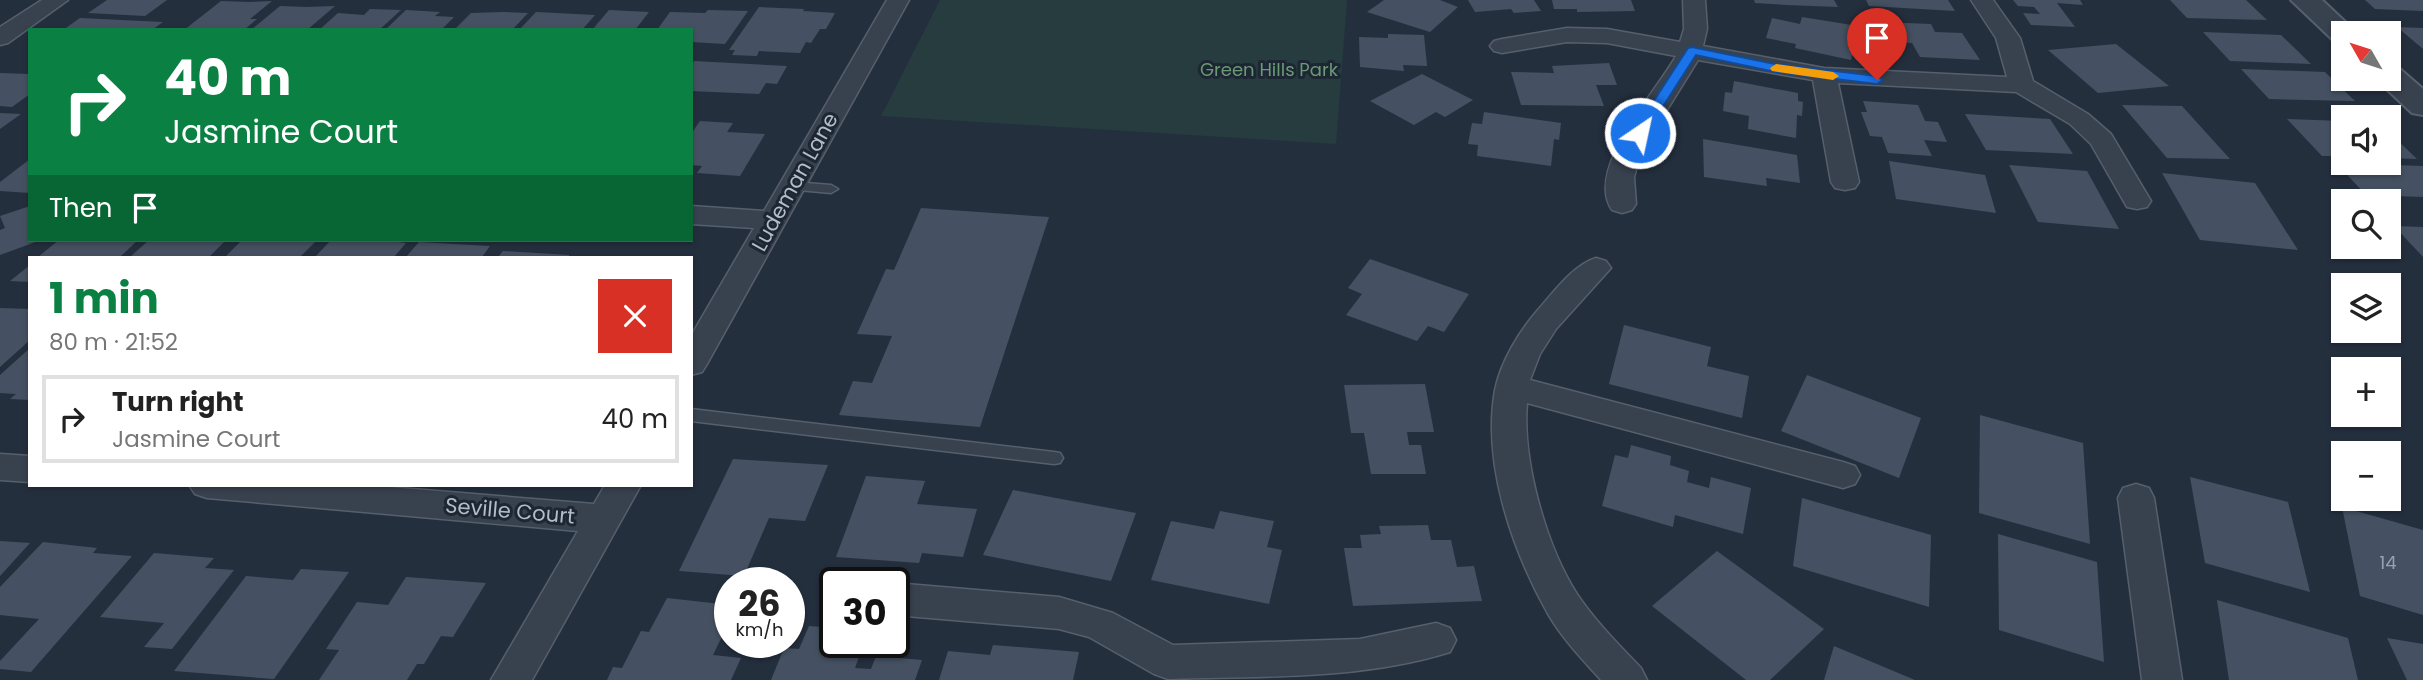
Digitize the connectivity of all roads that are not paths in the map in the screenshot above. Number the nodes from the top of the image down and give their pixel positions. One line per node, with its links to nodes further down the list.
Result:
1 (58, 0): 7 (street)
2 (898, 0): 15 (street, Ludeman Lane)
3 (1694, 0): 9 (street)
4 (1982, 0): 11 (street)
5 (2305, 0): 6 (street)
6 (2331, 23)
7 (0, 38)
8 (1502, 46): 9 (street)
9 (1692, 51): 10 (street); 18 (street)
10 (1824, 75): 11 (street); 14 (street)
11 (2022, 85): 17 (street)
12 (2401, 86): 13 (street)
13 (2423, 106)
14 (1846, 182)
15 (792, 186): 16 (lane); 20 (street, Ludeman Lane)
16 (831, 189)
17 (2137, 201)
18 (1622, 204)
19 (693, 215): 20 (street)
20 (773, 220): 22 (street, Ludeman Lane)
21 (1597, 268): 23 (street)
22 (693, 360)
23 (1512, 387): 28 (street); 37 (street)
24 (693, 415): 25 (lane)
25 (1054, 458)
26 (0, 467): 27 (street)
27 (28, 470)
28 (1843, 475)
29 (230, 487): 32 (street, Seville Court)
30 (622, 487): 32 (street)
31 (2136, 498): 38 (street)
32 (604, 519): 36 (street)
33 (910, 600): 35 (street)
34 (1436, 640): 35 (street)
35 (1169, 671)
36 (512, 680)
37 (1627, 680)
38 (2162, 680)

